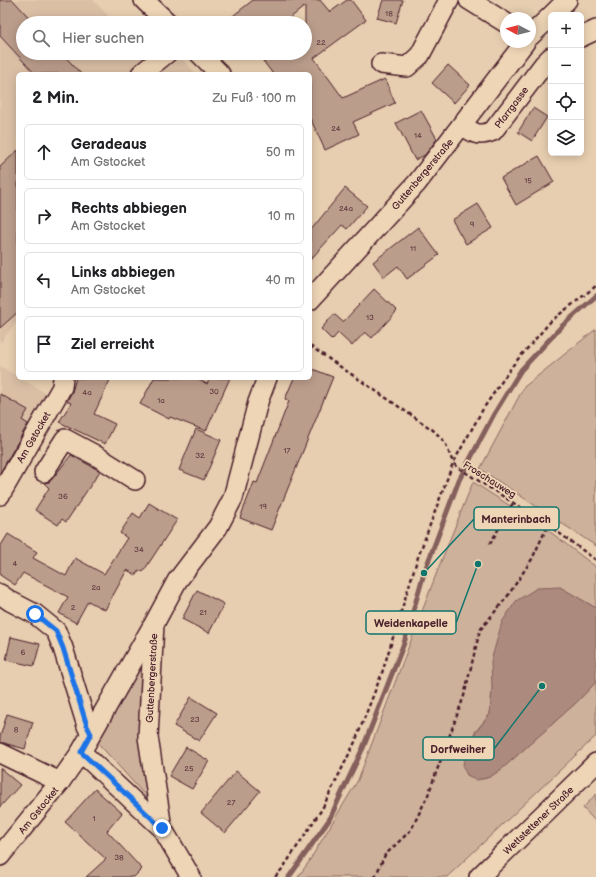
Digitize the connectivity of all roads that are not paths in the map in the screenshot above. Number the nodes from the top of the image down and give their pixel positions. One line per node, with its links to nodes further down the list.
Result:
1 (144, 0): 6 (street)
2 (449, 0): 16 (street)
3 (469, 0): 8 (street)
4 (567, 0): 5 (street)
5 (554, 12)
6 (161, 16)
7 (548, 18): 9 (street)
8 (500, 19)
9 (536, 30)
10 (596, 30): 11 (street)
11 (584, 36)
12 (521, 48): 19 (street, Guttenbergerstraße)
13 (158, 60): 17 (street)
14 (206, 60): 18 (street)
15 (548, 60): 19 (street, Pfarrgasse)
16 (381, 64)
17 (143, 72)
18 (218, 72)
19 (462, 125): 20 (street, Guttenbergerstraße)
20 (312, 298)
21 (63, 380): 25 (street, Am Gstocket)
22 (266, 380): 27 (street, Guttenbergerstraße)
23 (44, 472): 24 (street)
24 (135, 480)
25 (0, 495)
26 (0, 594): 28 (street)
27 (154, 624): 28 (street, Am Gstocket); 33 (street, Guttenbergerstraße)
28 (91, 734): 29 (street, Am Gstocket)
29 (81, 752): 32 (street, Am Gstocket); 33 (street)
30 (0, 753): 32 (street, Am Gstocket)
31 (596, 763): 36 (street, Wettstettener Straße)
32 (60, 782): 34 (street, Am Gstocket)
33 (162, 828): 35 (street, Guttenbergerstraße)
34 (0, 856)
35 (191, 877)
36 (479, 877)

